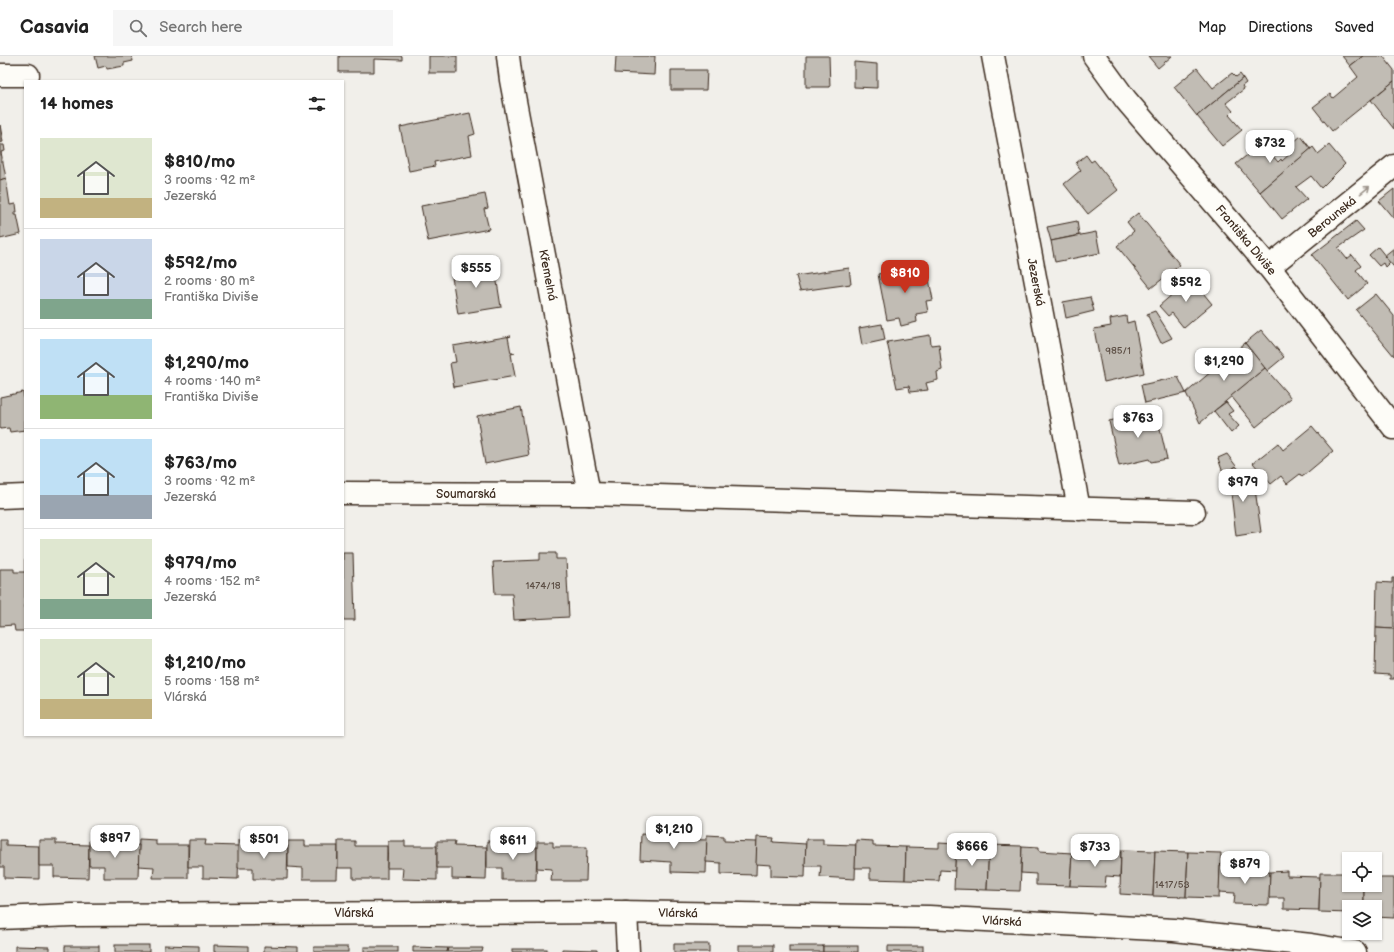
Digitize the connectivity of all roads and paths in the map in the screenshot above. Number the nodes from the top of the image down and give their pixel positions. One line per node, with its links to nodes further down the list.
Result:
1 (508, 56): 10 (street, Křemelná)
2 (993, 56): 13 (street, Jezerská)
3 (1094, 56): 7 (street, Františka Diviše)
4 (28, 71): 5 (street)
5 (0, 75)
6 (1394, 166): 7 (street, Berounská, one-way to 6)
7 (1270, 268): 8 (street, Františka Diviše)
8 (1394, 428)
9 (344, 494): 10 (street, Soumarská)
10 (589, 494): 13 (street, Soumarská)
11 (24, 496): 12 (street)
12 (0, 497)
13 (1080, 509): 14 (street, Soumarská)
14 (1194, 512)
15 (626, 912): 16 (street, Vlárská); 17 (street); 18 (street, Vlárská)
16 (0, 918)
17 (628, 952)
18 (1355, 952)

